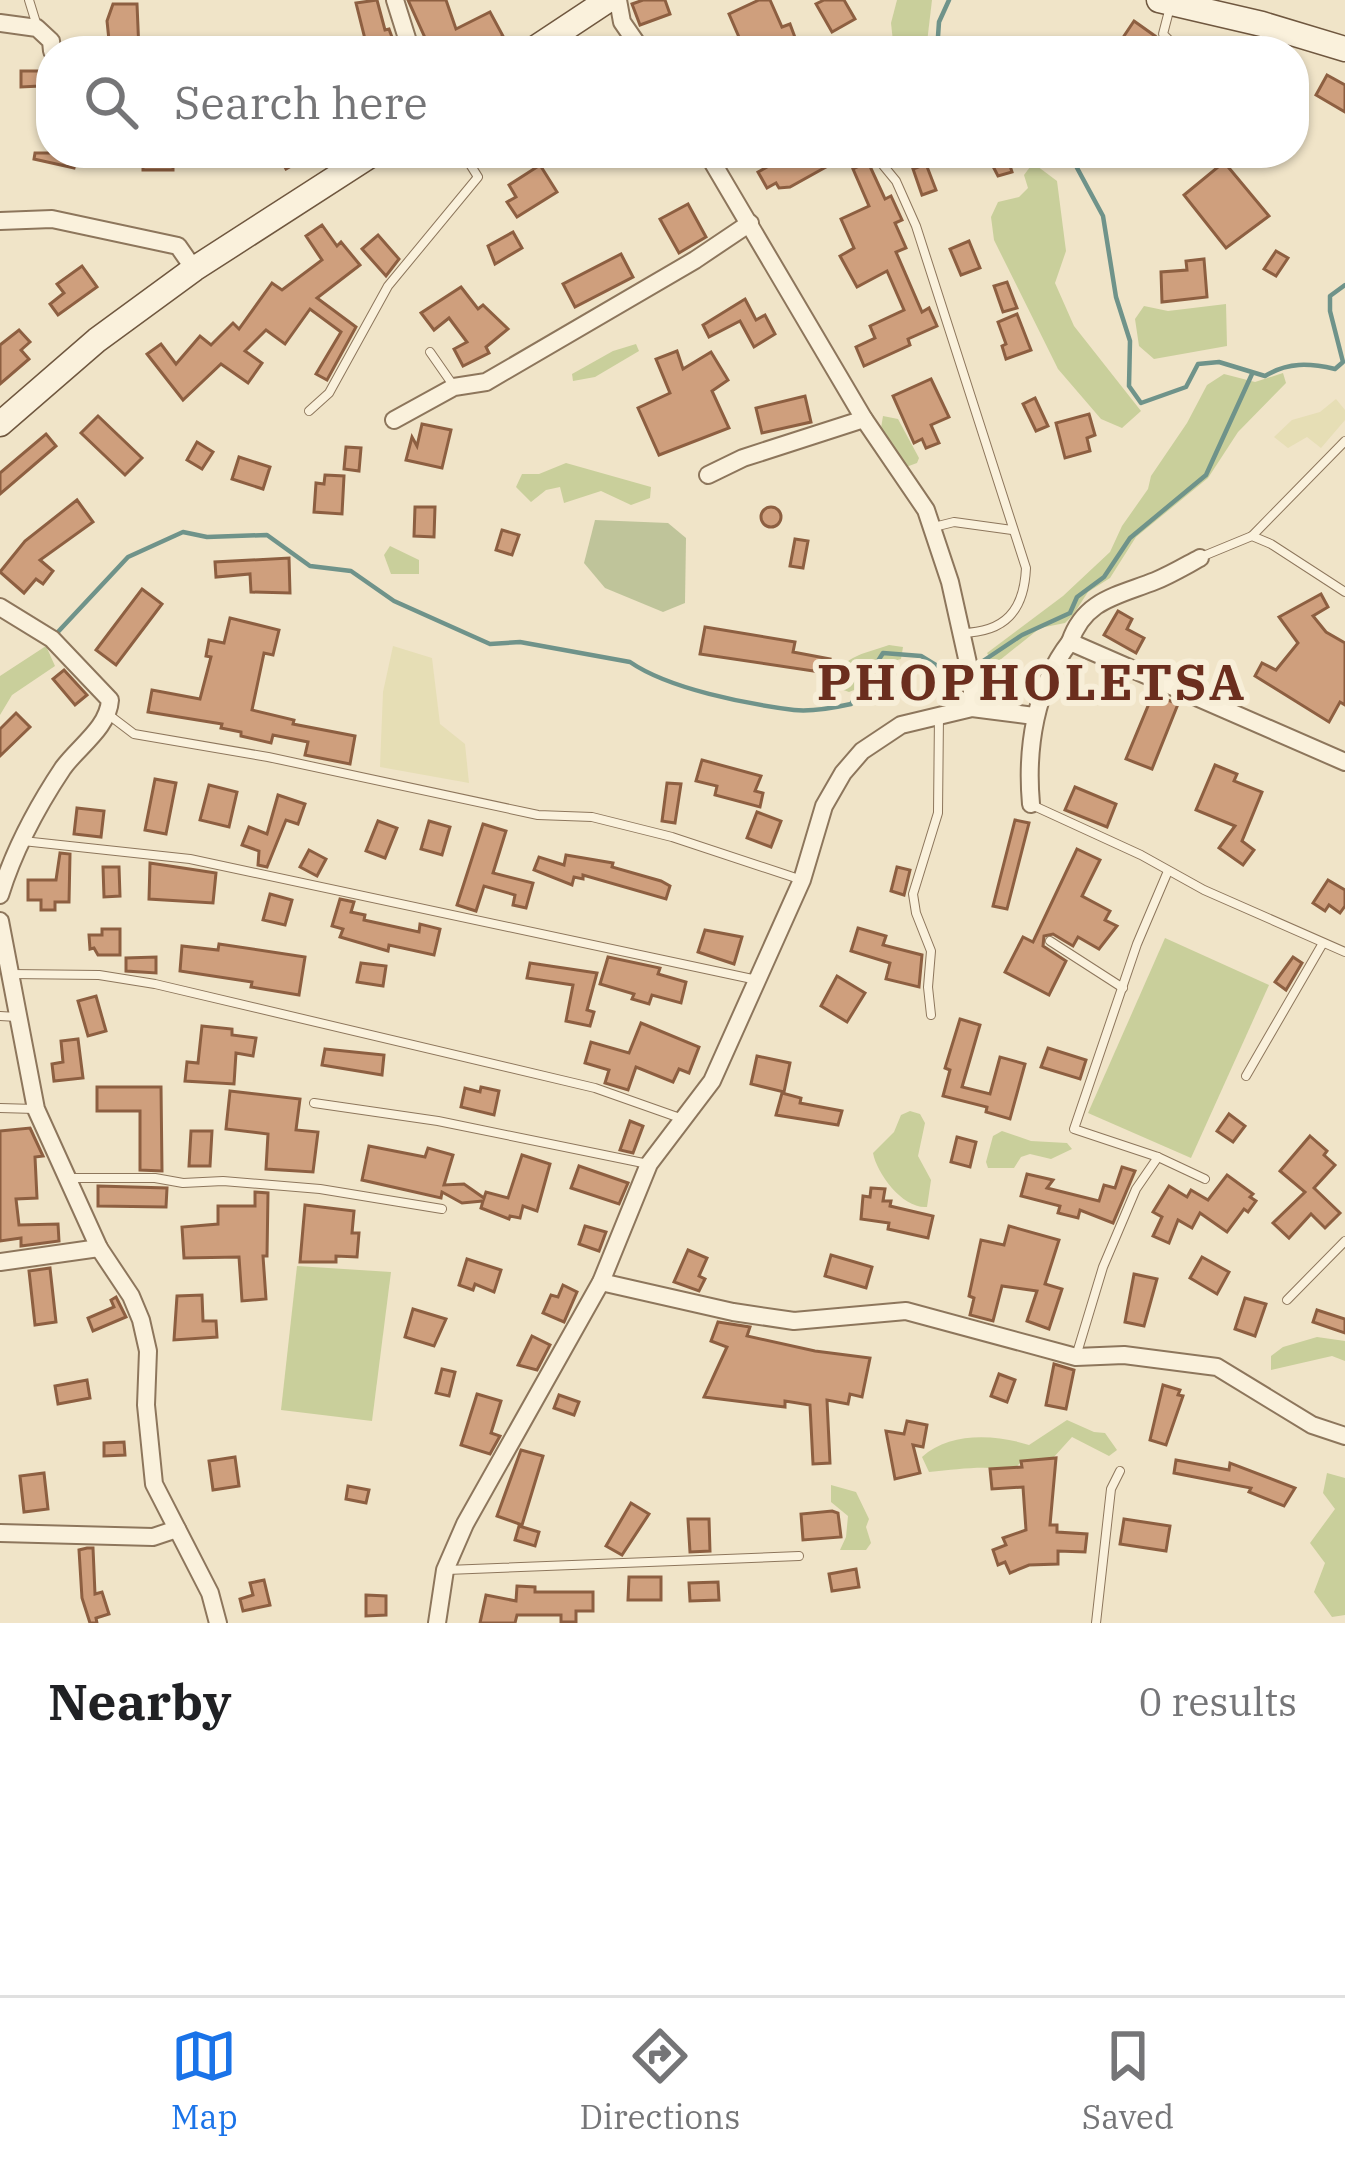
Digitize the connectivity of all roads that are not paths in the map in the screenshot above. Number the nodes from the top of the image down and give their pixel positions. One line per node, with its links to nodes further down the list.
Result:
1 (28, 0): 7 (lane)
2 (395, 0): 9 (street)
3 (608, 0): 10 (main road)
4 (618, 0): 11 (street)
5 (1165, 2): 12 (lane); 13 (main road)
6 (0, 23): 7 (street)
7 (37, 28): 8 (street)
8 (46, 36)
9 (406, 36)
10 (554, 36)
11 (632, 36)
12 (1165, 36)
13 (1302, 36)
14 (1309, 38): 15 (main road)
15 (1345, 49)
16 (351, 168): 22 (main road)
17 (472, 168): 25 (lane)
18 (716, 168): 21 (street)
19 (885, 168): 32 (lane)
20 (0, 221): 22 (street)
21 (750, 223): 24 (street); 26 (street)
22 (194, 269): 28 (main road)
23 (430, 352): 24 (lane)
24 (454, 386): 27 (street)
25 (309, 411)
26 (864, 418): 30 (street); 31 (street)
27 (394, 420)
28 (0, 424)
29 (1345, 441): 33 (lane)
30 (708, 475)
31 (933, 528): 32 (lane); 37 (street)
32 (1012, 530): 37 (lane)
33 (1252, 536): 34 (lane); 35 (lane)
34 (1200, 558): 38 (street)
35 (1345, 592)
36 (0, 607): 41 (street)
37 (962, 633): 39 (street)
38 (1070, 643): 42 (street); 43 (street)
39 (972, 708): 40 (street); 42 (street)
40 (939, 714): 47 (street); 56 (lane)
41 (109, 715): 45 (street); 47 (lane)
42 (1034, 716): 44 (street)
43 (1345, 762)
44 (1031, 804): 46 (lane)
45 (22, 841): 48 (street); 54 (lane)
46 (1168, 872): 51 (lane); 55 (lane)
47 (802, 880): 54 (street)
48 (0, 895)
49 (0, 921): 53 (street)
50 (1051, 941): 55 (lane)
51 (1323, 943): 52 (lane); 58 (lane)
52 (1345, 952)
53 (10, 974): 57 (street); 62 (lane)
54 (758, 980): 62 (street)
55 (1123, 988): 63 (lane)
56 (931, 1015)
57 (9, 1016): 61 (street)
58 (1246, 1076)
59 (314, 1103): 64 (lane)
60 (0, 1108): 61 (lane)
61 (36, 1109): 65 (street)
62 (683, 1119): 64 (street)
63 (1158, 1156): 66 (lane); 73 (lane)
64 (649, 1164): 71 (street)
65 (65, 1178): 67 (lane); 69 (street)
66 (1205, 1179)
67 (442, 1209)
68 (1345, 1241): 72 (lane)
69 (99, 1248): 70 (street); 76 (street)
70 (0, 1262)
71 (601, 1282): 73 (street); 79 (street)
72 (1287, 1300)
73 (1076, 1357): 74 (street)
74 (1345, 1436)
75 (1120, 1471): 82 (lane)
76 (177, 1528): 77 (street); 80 (street)
77 (0, 1533)
78 (799, 1556): 79 (lane)
79 (446, 1570): 81 (street)
80 (218, 1623)
81 (437, 1623)
82 (1096, 1623)

